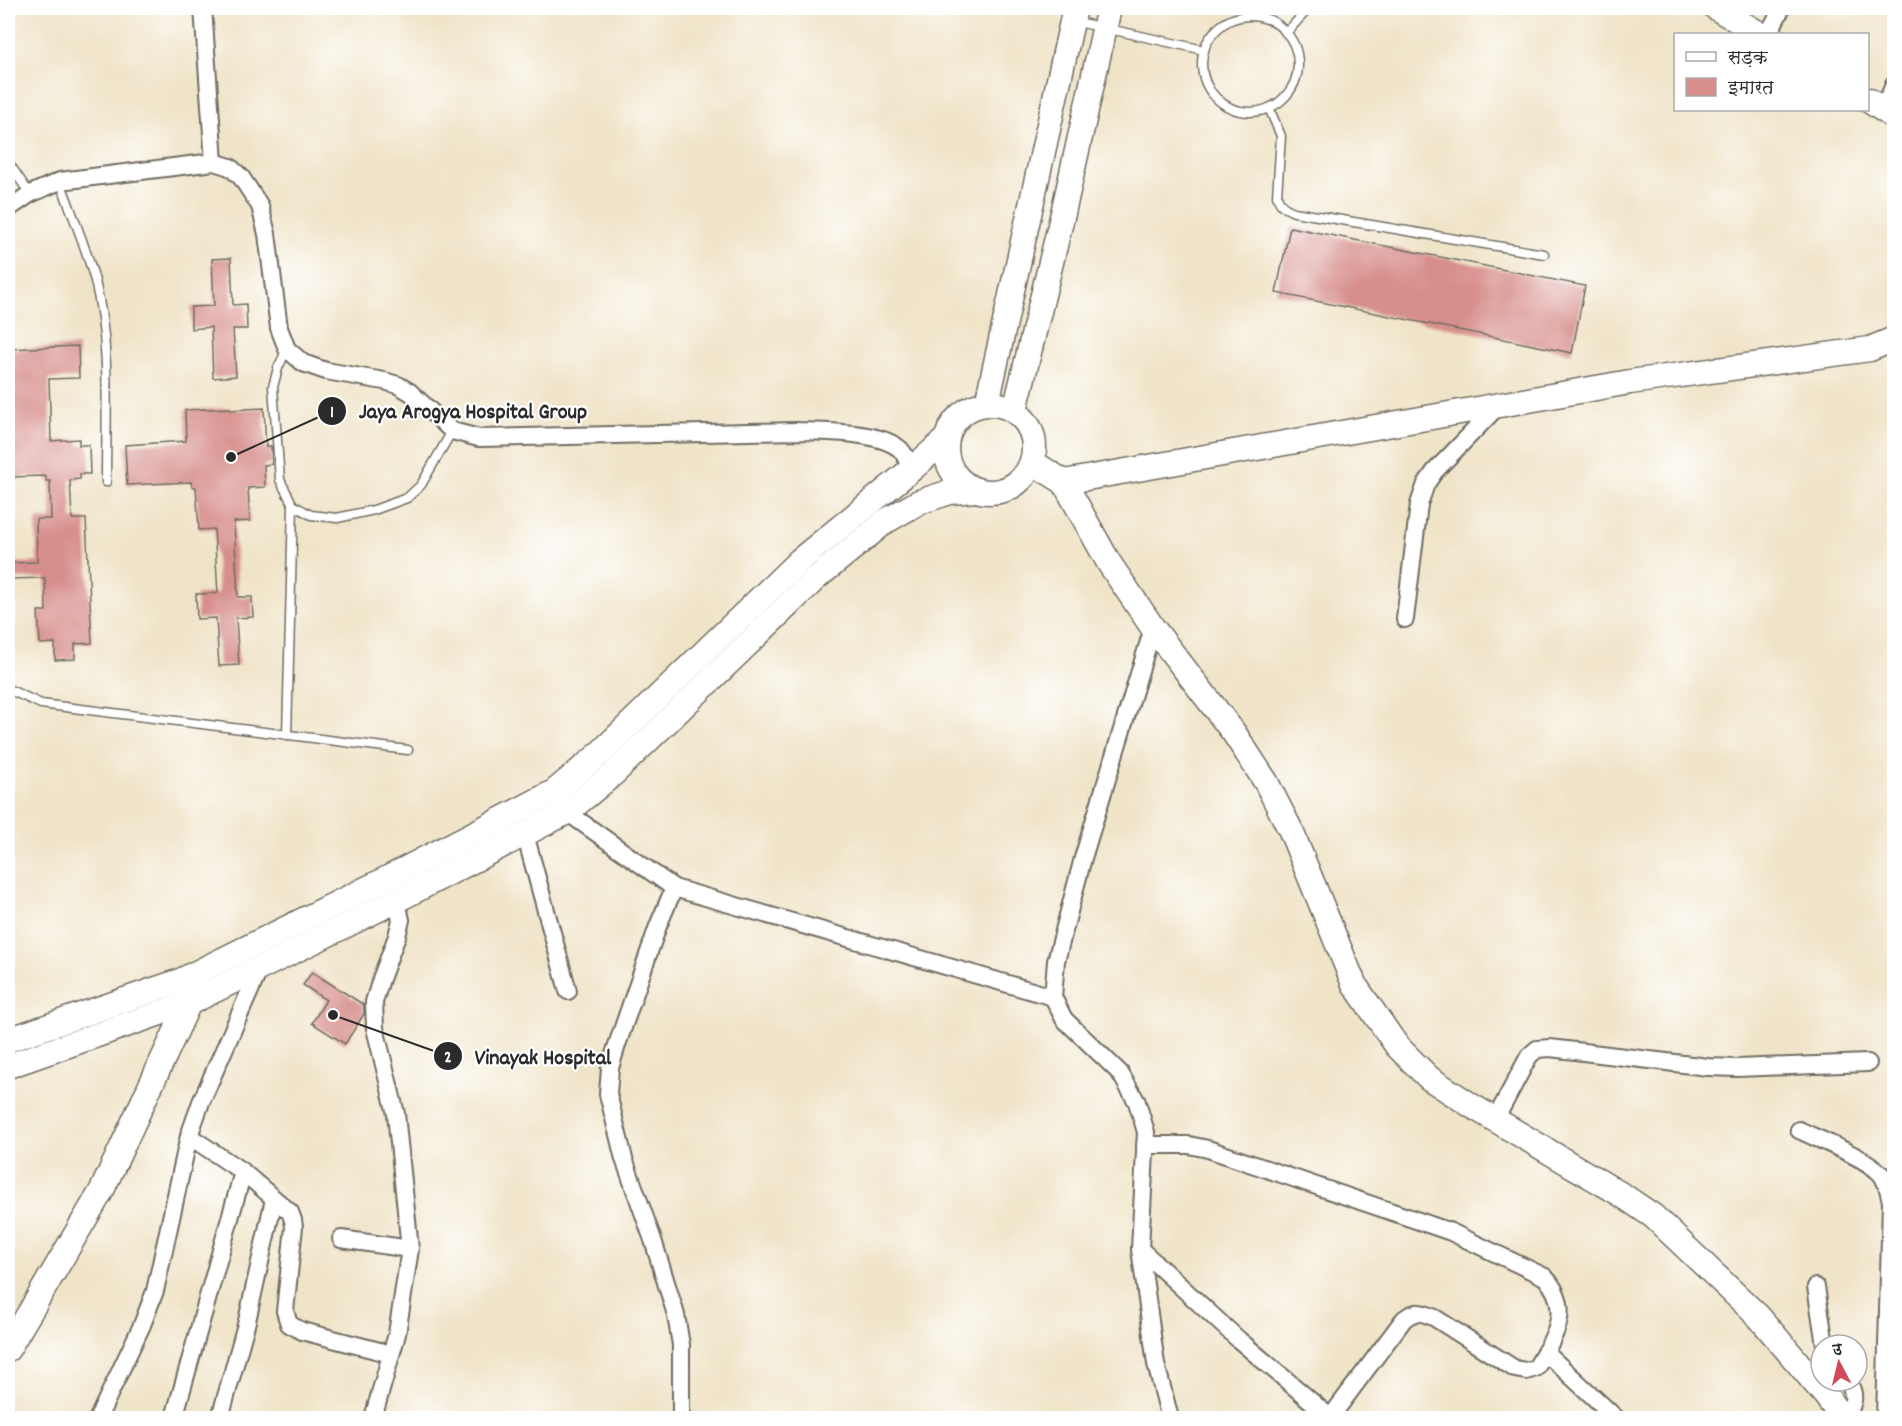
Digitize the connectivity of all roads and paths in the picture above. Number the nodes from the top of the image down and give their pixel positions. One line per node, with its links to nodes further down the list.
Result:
1 (203, 8): 15 (street)
2 (1309, 8): 7 (lane)
3 (1716, 8): 8 (main road)
4 (1782, 8): 9 (street)
5 (1074, 14): 6 (lane); 22 (main road)
6 (1107, 18): 10 (lane); 24 (main road)
7 (1286, 33): 10 (lane); 12 (lane)
8 (1758, 33)
9 (1769, 33)
10 (1204, 50): 12 (lane)
11 (1894, 85): 13 (street)
12 (1269, 108): 19 (lane)
13 (1882, 109)
14 (8, 162): 17 (lane)
15 (214, 162): 16 (street); 21 (street)
16 (60, 181): 17 (street); 29 (lane)
17 (30, 194): 18 (street)
18 (8, 209)
19 (1544, 254)
20 (1894, 339): 23 (main road)
21 (286, 349): 25 (street); 32 (lane)
22 (987, 403): 24 (main road); 26 (main road)
23 (1499, 405): 30 (main road); 33 (street)
24 (1015, 410): 27 (main road)
25 (452, 431): 28 (street); 32 (lane)
26 (946, 439): 28 (main road); 31 (main road)
27 (1032, 462): 30 (main road); 31 (main road)
28 (912, 469): 38 (main road)
29 (106, 482)
30 (1064, 482): 34 (main road)
31 (976, 490): 38 (main road)
32 (293, 505): 36 (lane)
33 (1405, 619)
34 (1153, 628): 45 (street); 50 (main road)
35 (8, 689): 36 (lane)
36 (287, 735): 37 (lane)
37 (408, 750)
38 (561, 802): 39 (main road); 40 (street); 43 (main road)
39 (525, 834): 41 (main road); 44 (street)
40 (674, 888): 45 (street); 70 (street)
41 (393, 902): 42 (main road); 57 (street)
42 (260, 968): 46 (main road); 52 (street)
43 (180, 981): 46 (main road); 47 (main road)
44 (568, 991)
45 (1053, 997): 53 (street)
46 (189, 1003): 49 (main road); 61 (main road)
47 (8, 1040)
48 (1868, 1064): 50 (street)
49 (8, 1066)
50 (1495, 1119): 73 (main road)
51 (1799, 1130): 75 (street)
52 (189, 1136): 54 (street); 66 (street)
53 (1145, 1145): 58 (street); 62 (street)
54 (243, 1172): 55 (street); 67 (street)
55 (274, 1199): 63 (street); 68 (street)
56 (341, 1239): 57 (street)
57 (411, 1249): 63 (street)
58 (1140, 1249): 65 (street); 71 (street)
59 (1816, 1287): 60 (street)
60 (1823, 1333)
61 (8, 1349)
62 (1545, 1352): 65 (street); 72 (street)
63 (391, 1354): 69 (street)
64 (1854, 1393): 74 (street)
65 (1330, 1418)
66 (98, 1419)
67 (174, 1419)
68 (219, 1419)
69 (373, 1419)
70 (681, 1419)
71 (1170, 1419)
72 (1616, 1419)
73 (1842, 1419)
74 (1847, 1419)
75 (1886, 1419)

